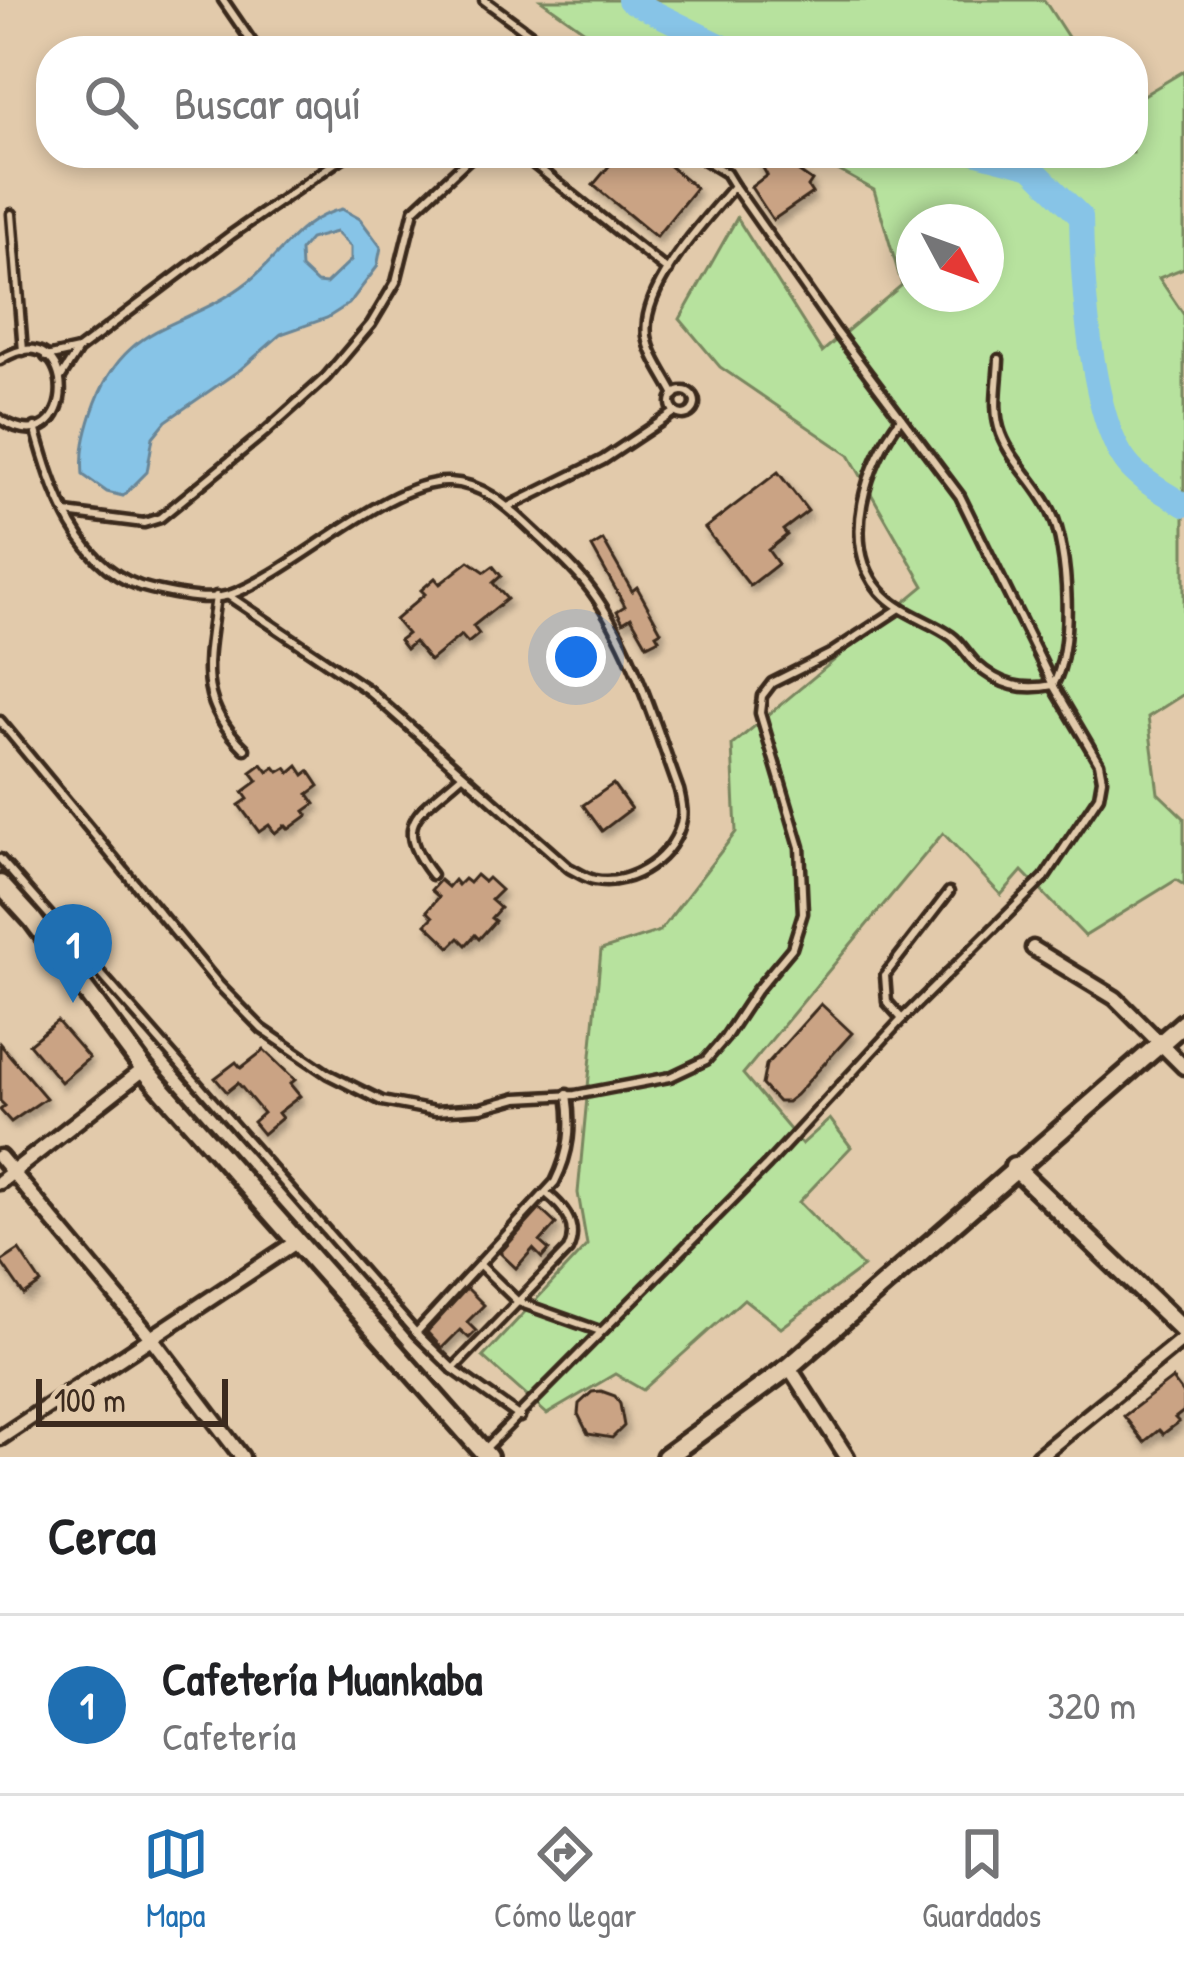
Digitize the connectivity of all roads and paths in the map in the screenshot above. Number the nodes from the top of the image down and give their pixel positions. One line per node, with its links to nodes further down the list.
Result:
1 (223, 0): 3 (lane)
2 (484, 0): 4 (lane)
3 (248, 36)
4 (533, 36)
5 (325, 168): 12 (lane)
6 (459, 168): 26 (lane)
7 (539, 168): 11 (lane)
8 (718, 168): 9 (lane)
9 (734, 185): 11 (lane); 20 (lane)
10 (12, 214): 13 (lane)
11 (668, 271): 18 (lane)
12 (78, 350): 14 (lane); 17 (lane)
13 (23, 351): 14 (lane); 16 (lane)
14 (46, 357): 17 (lane)
15 (999, 359): 30 (lane)
16 (0, 360)
17 (61, 377): 23 (lane)
18 (675, 395): 19 (lane); 19 (lane)
19 (675, 412): 25 (lane)
20 (902, 417): 29 (lane); 30 (lane)
21 (0, 419): 22 (lane)
22 (14, 427): 23 (lane); 24 (lane)
23 (35, 427): 26 (lane)
24 (0, 436)
25 (508, 507): 28 (lane); 33 (lane)
26 (64, 512): 27 (lane)
27 (216, 596): 28 (lane); 32 (lane)
28 (229, 596): 33 (lane)
29 (900, 608): 30 (lane); 46 (lane)
30 (1053, 685): 41 (lane)
31 (0, 722): 46 (lane)
32 (245, 749)
33 (462, 775): 35 (lane)
34 (0, 859): 55 (lane)
35 (432, 875)
36 (0, 884): 39 (street)
37 (949, 892): 41 (lane)
38 (0, 908): 39 (street)
39 (32, 919): 45 (street)
40 (1033, 949): 43 (street)
41 (902, 1019): 54 (lane)
42 (1184, 1023): 43 (street)
43 (1161, 1044): 44 (street); 48 (street)
44 (1184, 1067)
45 (144, 1069): 49 (street); 51 (street)
46 (567, 1094): 50 (lane)
47 (0, 1157): 49 (street)
48 (1014, 1167): 56 (street); 58 (street)
49 (6, 1178): 57 (street)
50 (547, 1194): 52 (lane); 53 (lane)
51 (296, 1242): 57 (street); 62 (street)
52 (481, 1266): 53 (lane); 55 (lane)
53 (518, 1302): 54 (lane); 59 (lane)
54 (600, 1331): 60 (lane)
55 (416, 1334): 59 (lane)
56 (1184, 1334): 66 (street)
57 (153, 1340): 61 (street); 63 (street)
58 (789, 1367): 64 (street); 65 (street)
59 (453, 1369): 60 (lane)
60 (520, 1417): 62 (lane)
61 (0, 1438)
62 (485, 1454)
63 (242, 1457)
64 (666, 1457)
65 (847, 1457)
66 (1038, 1457)

